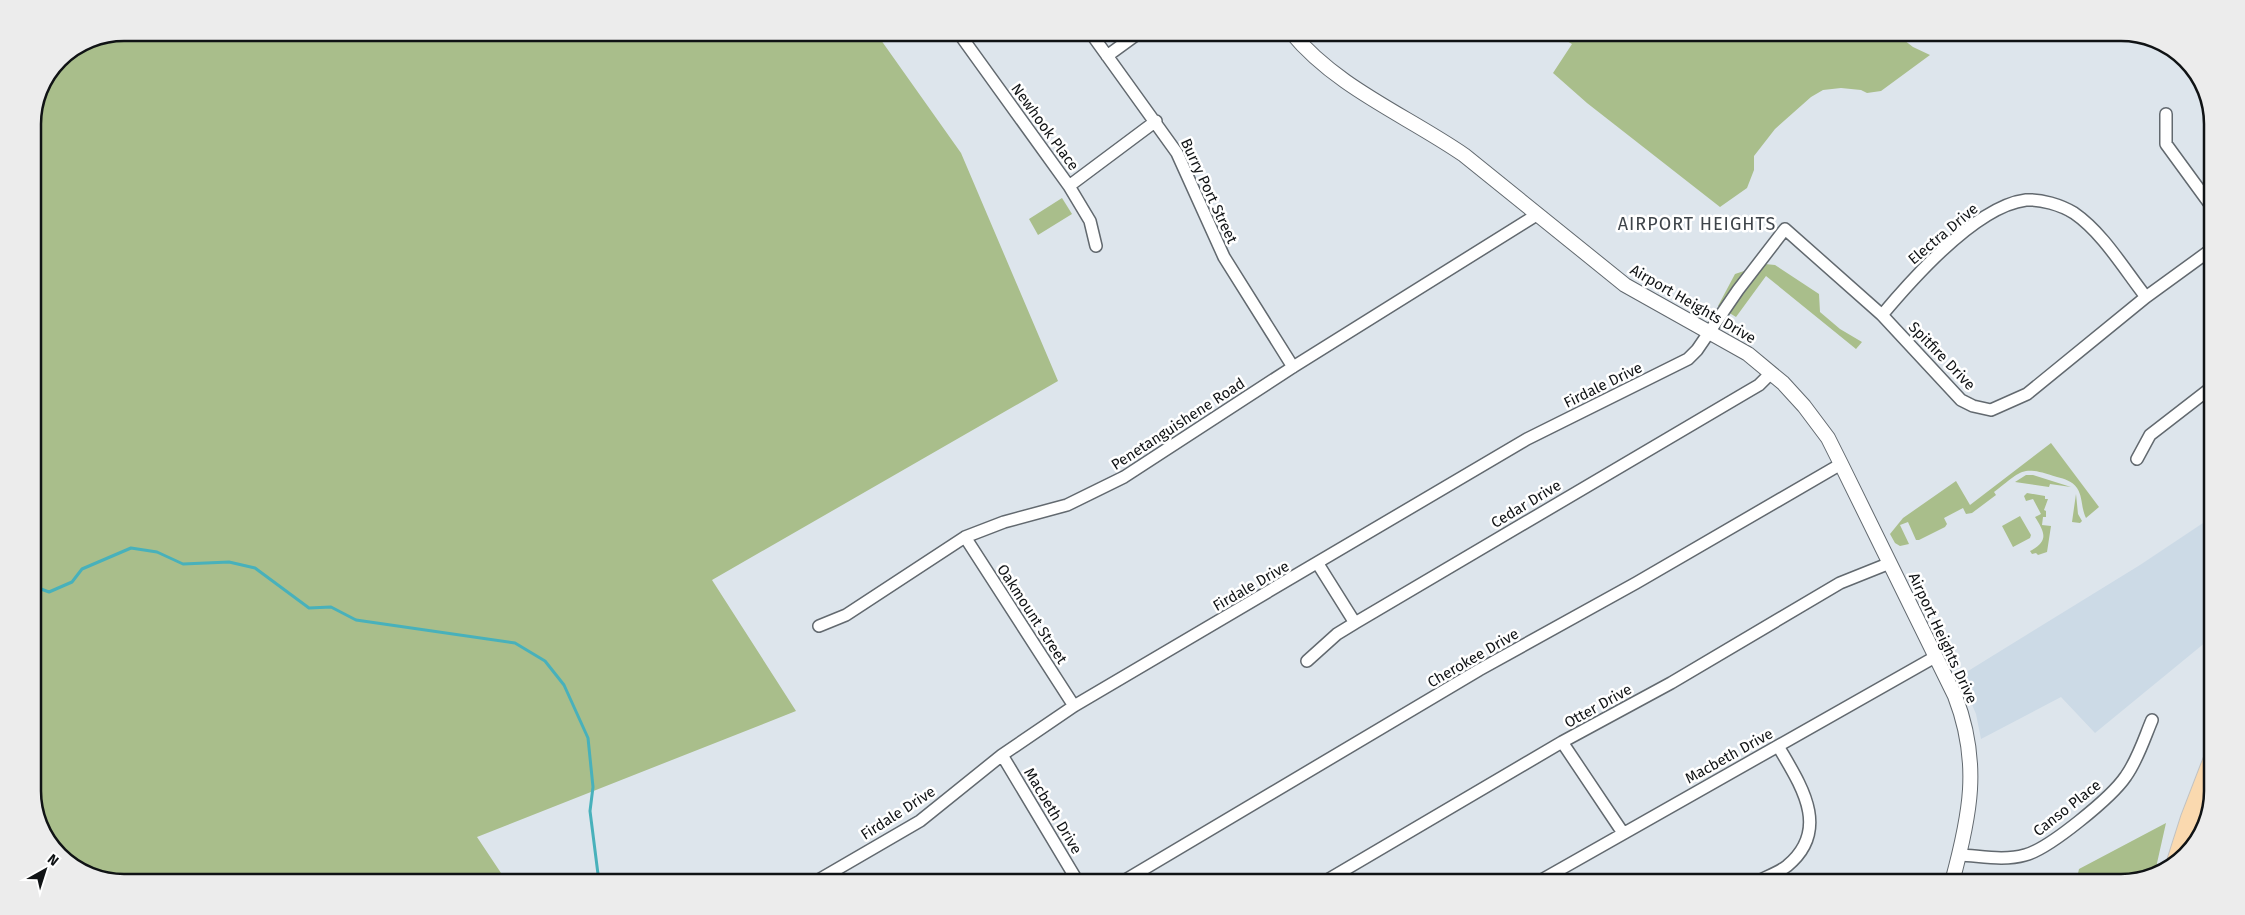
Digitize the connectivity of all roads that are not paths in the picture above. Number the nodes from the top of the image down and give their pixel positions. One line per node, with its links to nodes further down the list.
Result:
1 (964, 41): 8 (street, Newhook Place)
2 (1096, 41): 5 (street, Burry Port Street)
3 (1128, 41): 5 (street)
4 (1299, 41): 10 (street, Airport Heights Drive)
5 (1107, 56): 7 (street, Burry Port Street)
6 (2166, 114): 9 (street)
7 (1156, 121): 8 (street); 17 (street, Burry Port Street)
8 (1069, 186): 12 (street, Newhook Place)
9 (2204, 196)
10 (1538, 214): 16 (street, Airport Heights Drive); 17 (street, Penetanguishene Road)
11 (1785, 229): 15 (street, Spitfire Drive); 16 (street, Firdale Drive)
12 (1096, 246)
13 (2204, 255): 14 (street, Spitfire Drive)
14 (2146, 297): 15 (street, Spitfire Drive); 15 (street, Electra Drive)
15 (1882, 314)
16 (1709, 331): 18 (street, Airport Heights Drive); 24 (street, Firdale Drive)
17 (1293, 367): 22 (street, Penetanguishene Road)
18 (1772, 373): 21 (street, Airport Heights Drive); 25 (street, Cedar Drive)
19 (2204, 393): 20 (street)
20 (2137, 459)
21 (1841, 464): 23 (street, Airport Heights Drive); 40 (street, Cherokee Drive)
22 (965, 537): 26 (street, Penetanguishene Road); 29 (street, Oakmount Street)
23 (1890, 563): 27 (street, Airport Heights Drive); 31 (street, Otter Drive)
24 (1318, 564): 25 (street); 29 (street, Firdale Drive)
25 (1355, 623): 28 (street, Cedar Drive)
26 (819, 626)
27 (1934, 657): 32 (street, Macbeth Drive); 37 (street, Airport Heights Drive)
28 (1307, 661)
29 (1074, 706): 33 (street, Firdale Drive)
30 (2152, 720): 37 (street, Canso Place)
31 (1562, 742): 35 (street); 41 (street, Otter Drive)
32 (1778, 746): 35 (street, Macbeth Drive); 43 (street)
33 (1002, 755): 38 (street, Firdale Drive); 39 (street, Macbeth Drive)
34 (2204, 782): 36 (main road)
35 (1622, 833): 42 (street, Macbeth Drive)
36 (2181, 847)
37 (1960, 855): 44 (street, Airport Heights Drive)
38 (828, 874)
39 (1073, 874)
40 (1135, 874)
41 (1338, 874)
42 (1552, 874)
43 (1771, 874)
44 (1954, 874)

